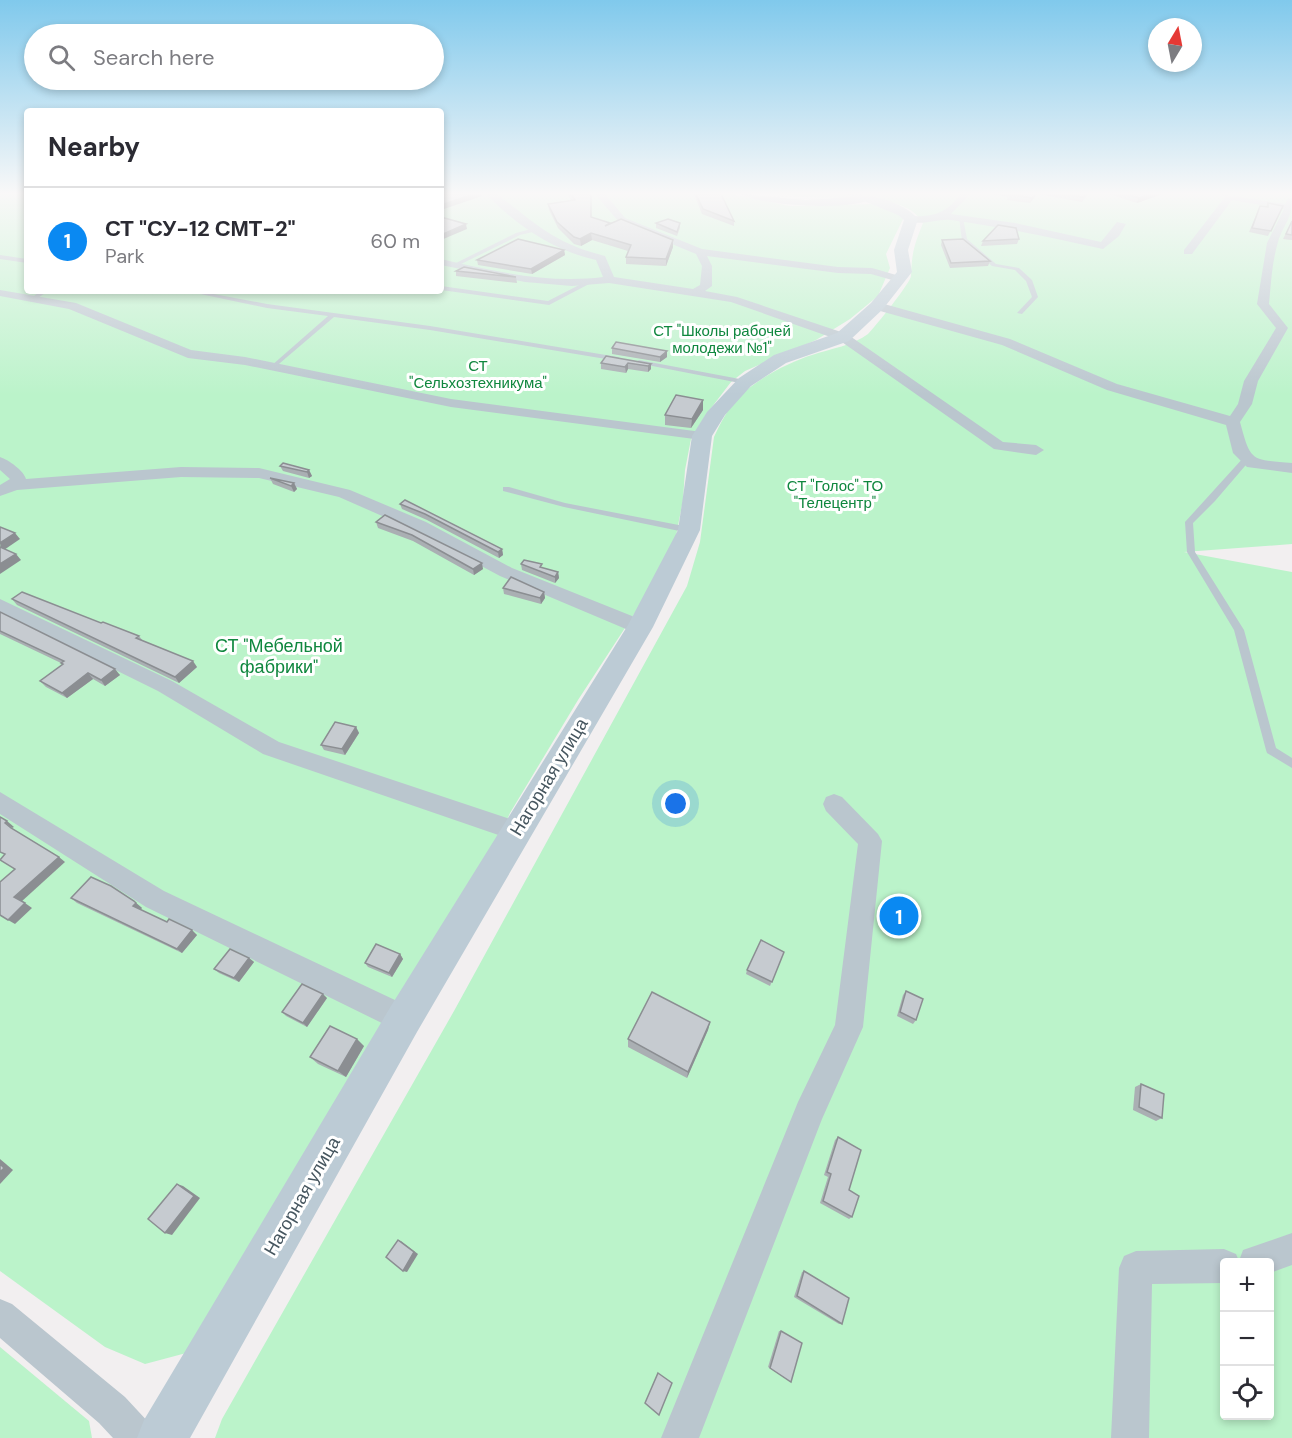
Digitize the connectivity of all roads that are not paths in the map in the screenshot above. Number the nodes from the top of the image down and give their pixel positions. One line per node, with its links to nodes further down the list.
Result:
1 (463, 261): 9 (lane)
2 (602, 261): 11 (street)
3 (705, 261): 15 (street)
4 (769, 261): 10 (street)
5 (903, 261): 10 (street)
6 (989, 261): 20 (lane)
7 (1271, 261): 25 (street)
8 (444, 263): 9 (street)
9 (453, 266): 12 (street)
10 (899, 279): 19 (street, Нагорная улица)
11 (609, 280): 12 (street); 15 (street)
12 (587, 283): 13 (lane)
13 (444, 288)
14 (0, 293): 18 (street)
15 (695, 293): 22 (street)
16 (40, 294): 18 (lane)
17 (205, 294): 21 (lane)
18 (33, 299): 23 (street)
19 (878, 306): 22 (street, Нагорная улица); 25 (street)
20 (1020, 313)
21 (334, 314): 23 (lane); 24 (lane)
22 (843, 337): 24 (street, Нагорная улица); 27 (street)
23 (273, 367): 26 (street)
24 (745, 382): 26 (street, Нагорная улица)
25 (1233, 422): 28 (street)
26 (702, 436): 33 (street, Нагорная улица)
27 (1036, 450)
28 (1247, 459): 30 (street); 36 (lane)
29 (0, 462): 31 (street)
30 (1292, 468)
31 (7, 488): 35 (street)
32 (506, 489): 33 (lane)
33 (689, 530): 35 (street, Нагорная улица)
34 (0, 605): 39 (street)
35 (640, 627): 39 (street, Нагорная улица)
36 (1292, 764)
37 (0, 802): 40 (street)
38 (834, 804): 47 (street)
39 (516, 831): 40 (street, Нагорная улица)
40 (404, 1019): 46 (street, Нагорная улица)
41 (1292, 1249): 42 (street)
42 (1268, 1258)
43 (1220, 1266): 48 (street)
44 (0, 1316): 45 (street)
45 (138, 1438)
46 (162, 1438)
47 (680, 1438)
48 (1130, 1438)

